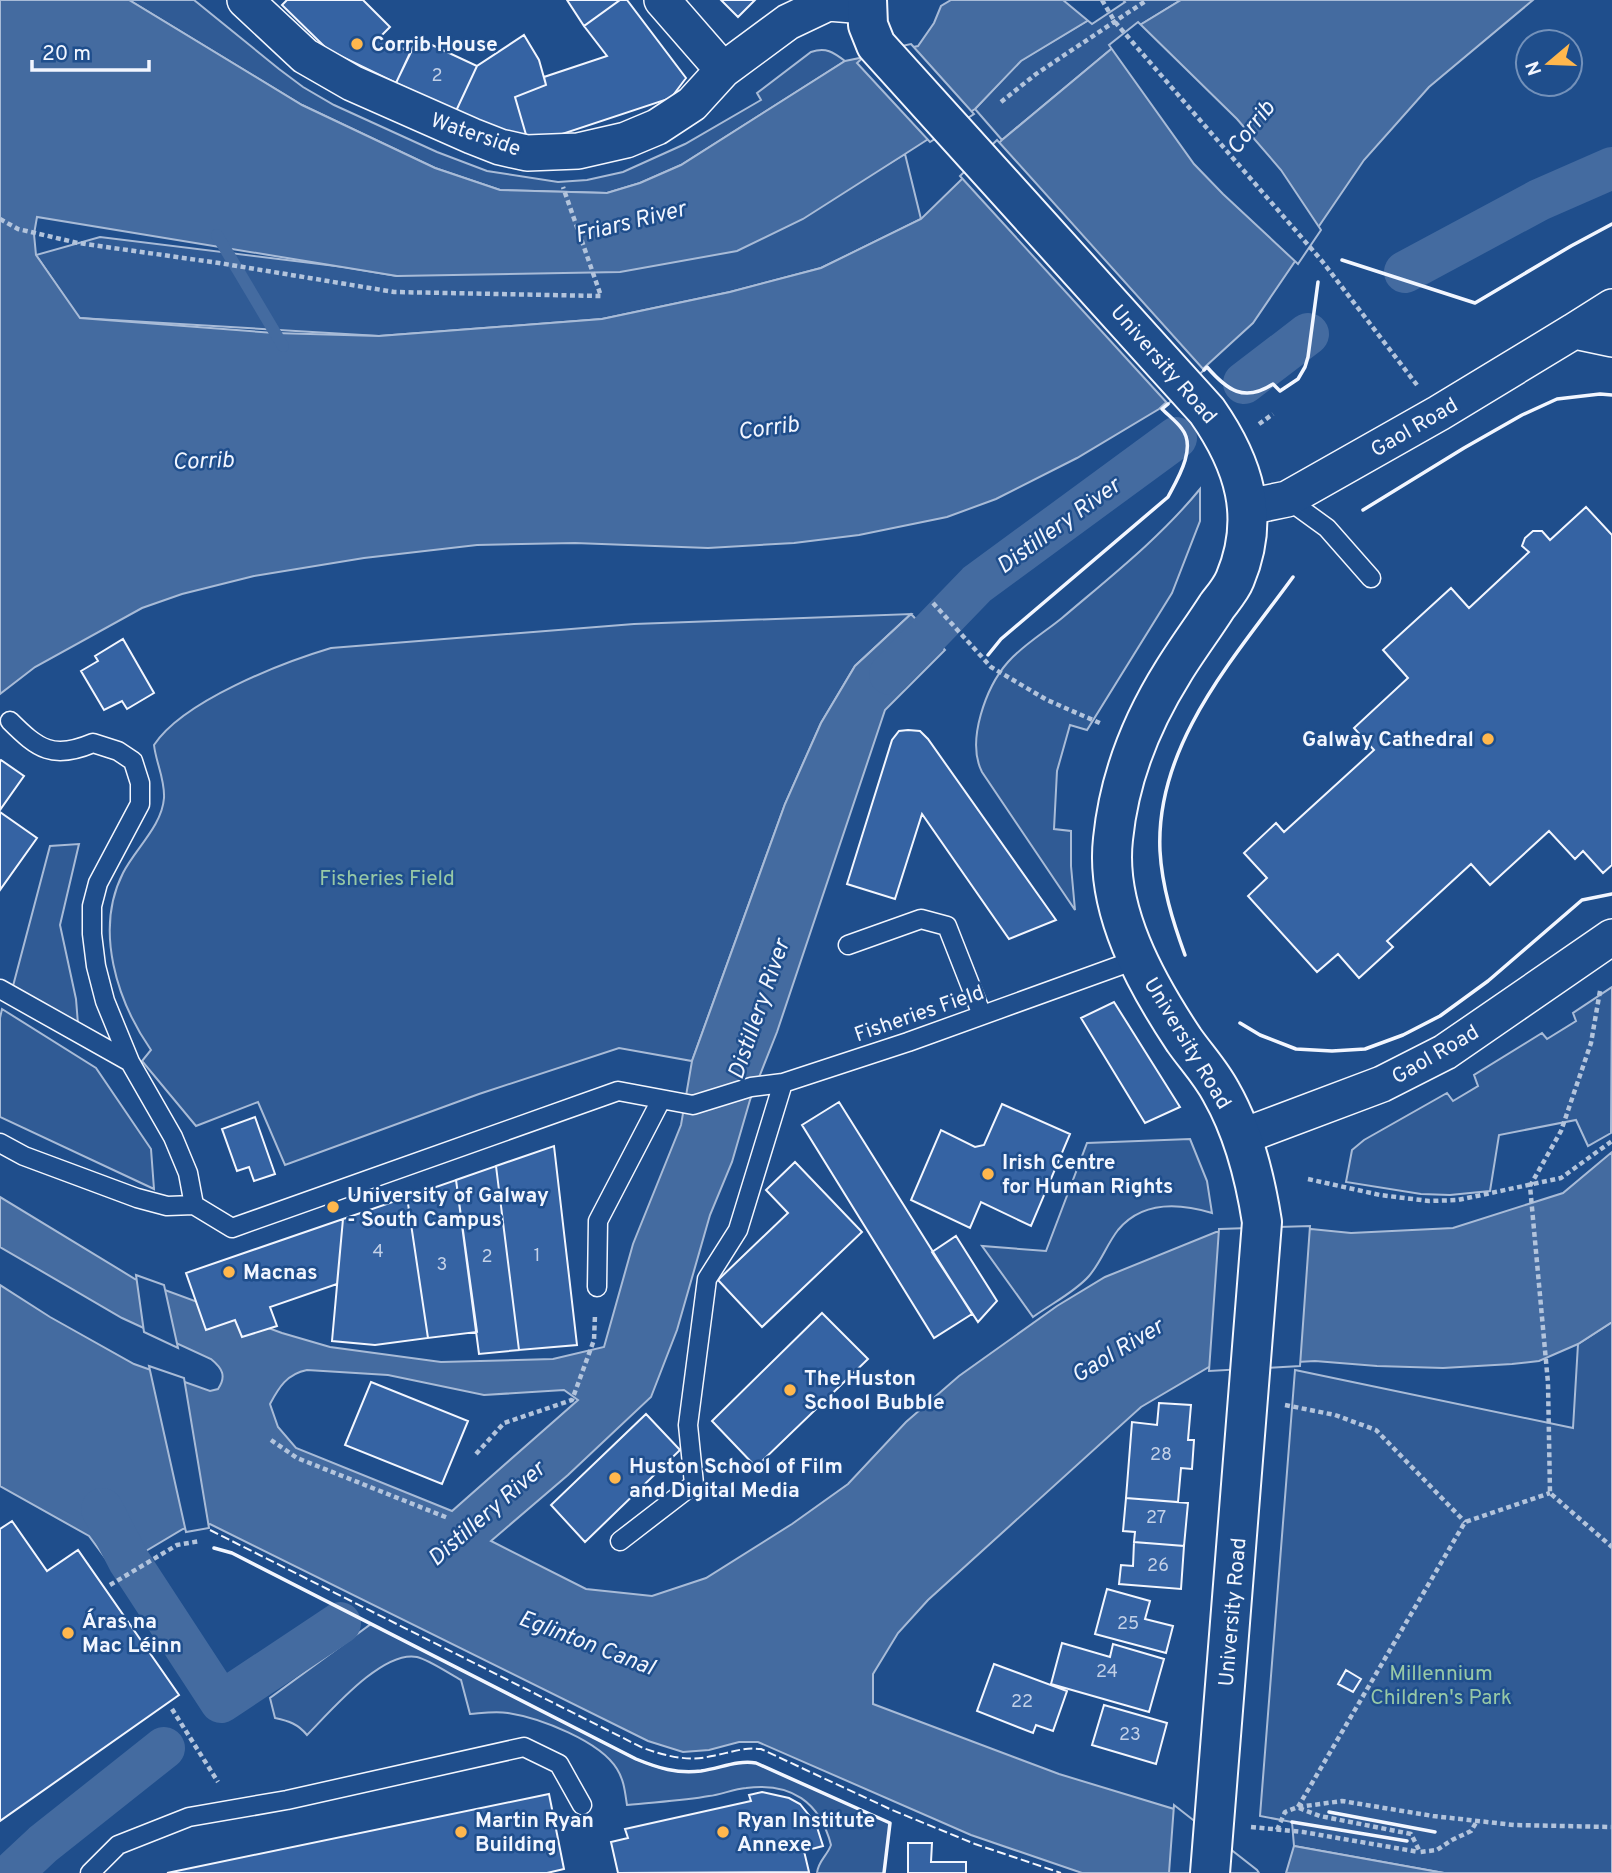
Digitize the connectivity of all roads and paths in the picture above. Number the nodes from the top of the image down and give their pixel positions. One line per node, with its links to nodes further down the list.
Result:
1 (245, 0): 7 (street, Waterside)
2 (662, 0): 7 (street)
3 (1102, 0): 6 (path)
4 (1147, 0): 6 (path)
5 (867, 3): 7 (street, Waterside); 16 (main road, University Road)
6 (1115, 22): 8 (path); 14 (path)
7 (723, 70)
8 (1001, 102)
9 (563, 186): 10 (path)
10 (0, 219)
11 (1612, 307): 12 (street, Gaol Road)
12 (1574, 331): 13 (street); 15 (street, Gaol Road)
13 (1612, 339)
14 (1404, 366)
15 (1287, 499): 16 (street, Gaol Road); 17 (lane)
16 (1248, 507): 23 (main road, University Road)
17 (1371, 578)
18 (933, 604): 20 (path)
19 (10, 721): 27 (lane)
20 (1102, 724)
21 (1612, 937): 30 (street, Gaol Road)
22 (848, 946): 26 (lane)
23 (1138, 959): 26 (lane, Fisheries Field); 30 (main road, University Road)
24 (1601, 983): 34 (path)
25 (0, 989): 27 (lane)
26 (982, 1015): 28 (lane, Fisheries Field)
27 (130, 1062): 35 (lane)
28 (783, 1083): 29 (lane, Fisheries Field); 45 (lane)
29 (661, 1100): 35 (lane, Fisheries Field); 36 (lane)
30 (1241, 1137): 38 (main road, University Road)
31 (1612, 1141): 34 (path)
32 (0, 1143): 35 (lane, Fisheries Field)
33 (1308, 1179): 34 (path)
34 (1530, 1186): 41 (path)
35 (194, 1205)
36 (597, 1287)
37 (594, 1340): 40 (path)
38 (1265, 1394): 43 (path); 58 (main road, University Road)
39 (271, 1440): 42 (path)
40 (476, 1454)
41 (1550, 1493): 43 (path); 46 (path)
42 (448, 1518)
43 (1465, 1522): 50 (path)
44 (200, 1541): 47 (path)
45 (620, 1541)
46 (1612, 1547)
47 (110, 1585)
48 (172, 1709): 51 (path)
49 (582, 1805): 51 (lane)
50 (1298, 1807): 52 (path); 55 (path); 56 (path)
51 (234, 1808): 57 (lane)
52 (1478, 1821): 54 (path); 56 (path)
53 (1248, 1826): 55 (path)
54 (1612, 1827)
55 (1277, 1830): 56 (path)
56 (1420, 1852)
57 (90, 1873)
58 (1210, 1873)

